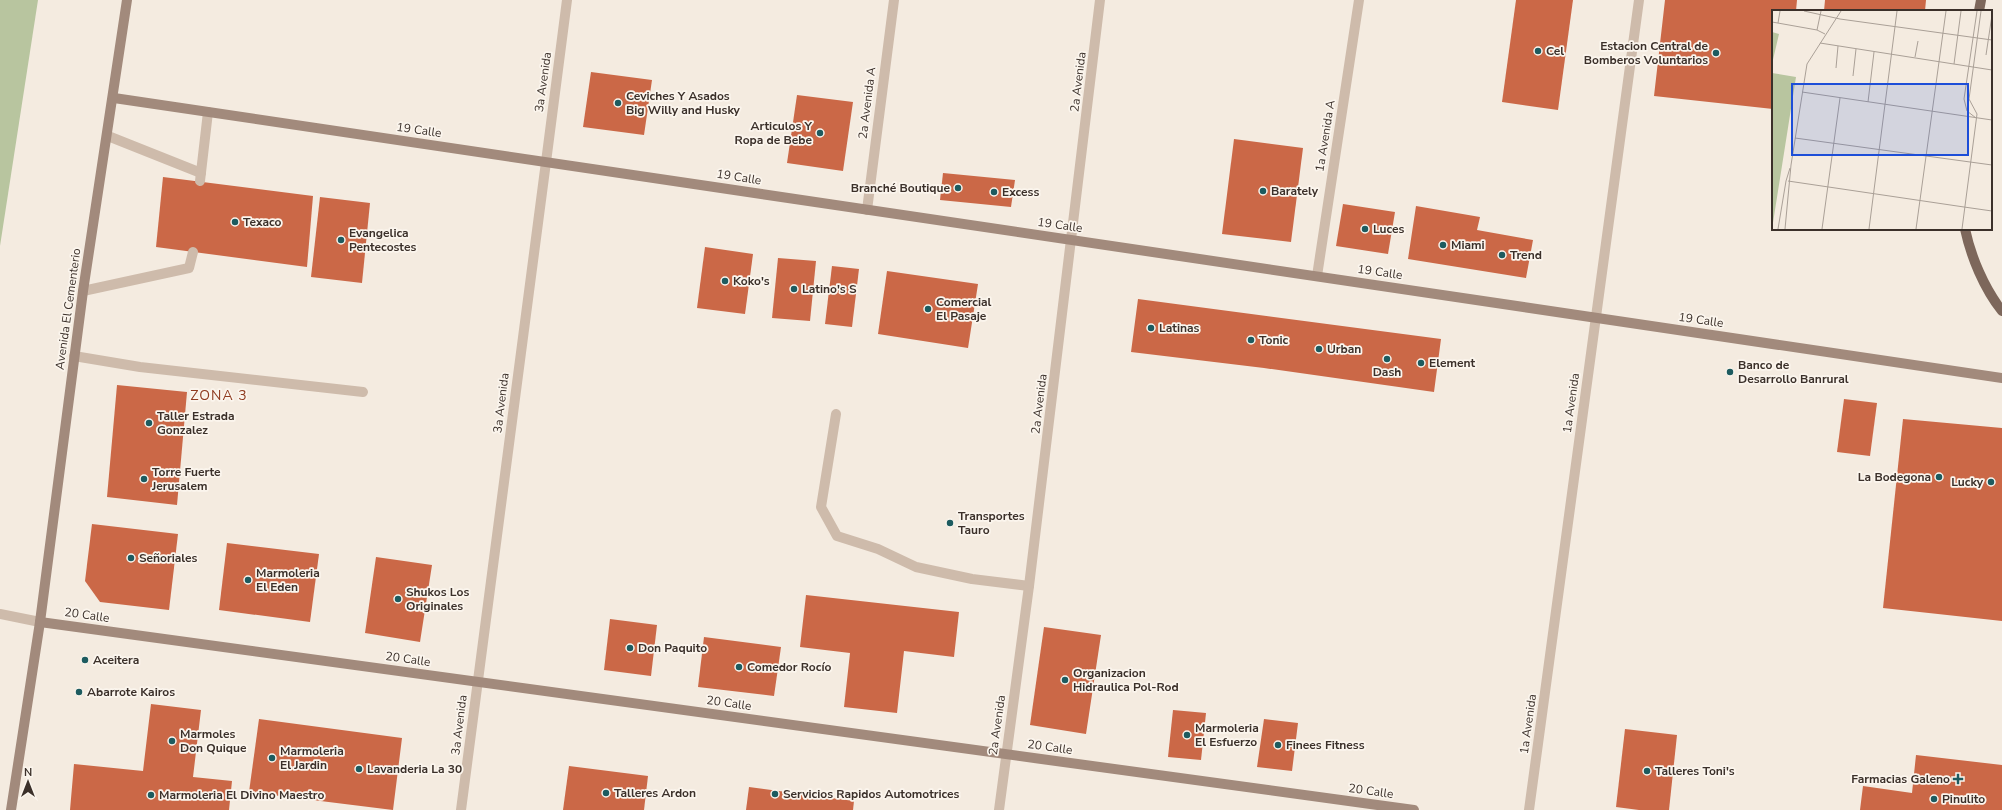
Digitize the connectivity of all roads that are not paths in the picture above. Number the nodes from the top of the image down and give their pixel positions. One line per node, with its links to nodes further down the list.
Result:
1 (127, 0): 9 (main road, Avenida El Cementerio)
2 (567, 0): 12 (street, 3a Avenida)
3 (894, 0): 13 (street, 2a Avenida A)
4 (1100, 0): 15 (street, 2a Avenida)
5 (1359, 0): 17 (street, 1a Avenida A)
6 (1639, 0): 20 (street, 1a Avenida)
7 (1981, 0): 8 (main road)
8 (1979, 10)
9 (114, 98): 10 (main road, 19 Calle); 11 (main road, Avenida El Cementerio)
10 (208, 112): 11 (street); 12 (main road, 19 Calle)
11 (108, 136): 18 (main road, Avenida El Cementerio)
12 (546, 162): 13 (main road, 19 Calle); 28 (street, 3a Avenida)
13 (867, 210): 15 (main road, 19 Calle)
14 (1965, 230): 19 (main road)
15 (1072, 240): 17 (main road, 19 Calle); 25 (street, 2a Avenida)
16 (193, 252): 18 (street)
17 (1317, 276): 20 (main road, 19 Calle)
18 (83, 291): 21 (main road, Avenida El Cementerio)
19 (2002, 311)
20 (1596, 318): 22 (main road, 19 Calle); 34 (street, 1a Avenida)
21 (74, 356): 23 (street); 27 (main road, Avenida El Cementerio)
22 (2002, 378)
23 (363, 392)
24 (836, 414): 25 (street)
25 (1029, 586): 29 (street, 2a Avenida)
26 (5, 615): 27 (street)
27 (40, 622): 28 (main road, 20 Calle); 30 (main road, Avenida El Cementerio)
28 (478, 682): 29 (main road, 20 Calle); 31 (street, 3a Avenida)
29 (1007, 754): 32 (street, 2a Avenida); 33 (main road, 20 Calle)
30 (11, 810)
31 (461, 810)
32 (999, 810)
33 (1414, 810)
34 (1529, 810)

